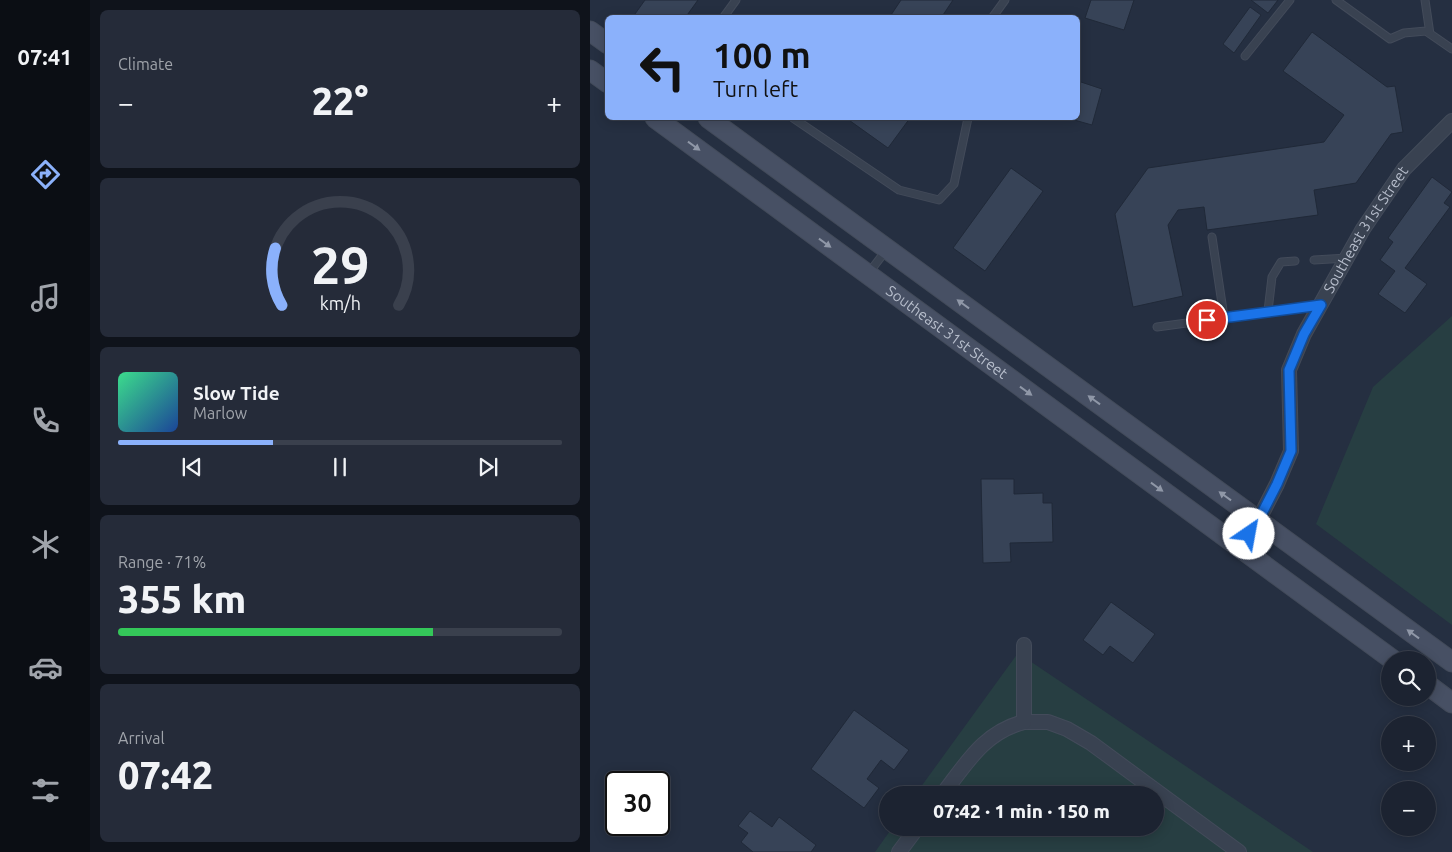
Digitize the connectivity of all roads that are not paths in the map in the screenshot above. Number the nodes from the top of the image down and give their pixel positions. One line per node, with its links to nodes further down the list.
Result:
1 (736, 0): 6 (lane)
2 (1005, 0): 7 (lane)
3 (1290, 0): 12 (lane)
4 (1336, 0): 9 (lane)
5 (1424, 0): 9 (lane)
6 (726, 15)
7 (994, 15)
8 (590, 31): 10 (main road)
9 (1428, 32): 11 (lane)
10 (605, 42)
11 (1452, 49)
12 (1244, 56)
13 (590, 70): 14 (main road)
14 (605, 81)
15 (658, 120): 25 (main road, Southeast 31st Street, one-way to 25)
16 (711, 120): 21 (main road, Southeast 31st Street)
17 (796, 120): 18 (lane)
18 (968, 120)
19 (1452, 121): 22 (street, Southeast 31st Street)
20 (1212, 237): 28 (lane)
21 (887, 249): 25 (lane); 30 (main road, Southeast 31st Street, one-way to 21)
22 (1347, 258): 23 (lane); 26 (street, Southeast 31st Street)
23 (1314, 260)
24 (1295, 261): 27 (lane)
25 (868, 274): 31 (main road, Southeast 31st Street, one-way to 31)
26 (1321, 305): 27 (lane); 30 (street, Southeast 31st Street)
27 (1268, 311): 28 (lane)
28 (1224, 317): 29 (lane)
29 (1156, 327)
30 (1258, 521): 31 (street, Southeast 31st Street); 34 (main road, Southeast 31st Street, one-way to 30)
31 (1239, 547): 33 (main road, Southeast 31st Street)
32 (1024, 645): 37 (street)
33 (1381, 651)
34 (1452, 662)
35 (1436, 691): 36 (main road)
36 (1452, 703)
37 (1024, 722): 38 (street); 41 (street)
38 (949, 786)
39 (911, 836): 40 (street)
40 (898, 852)
41 (1239, 852)

